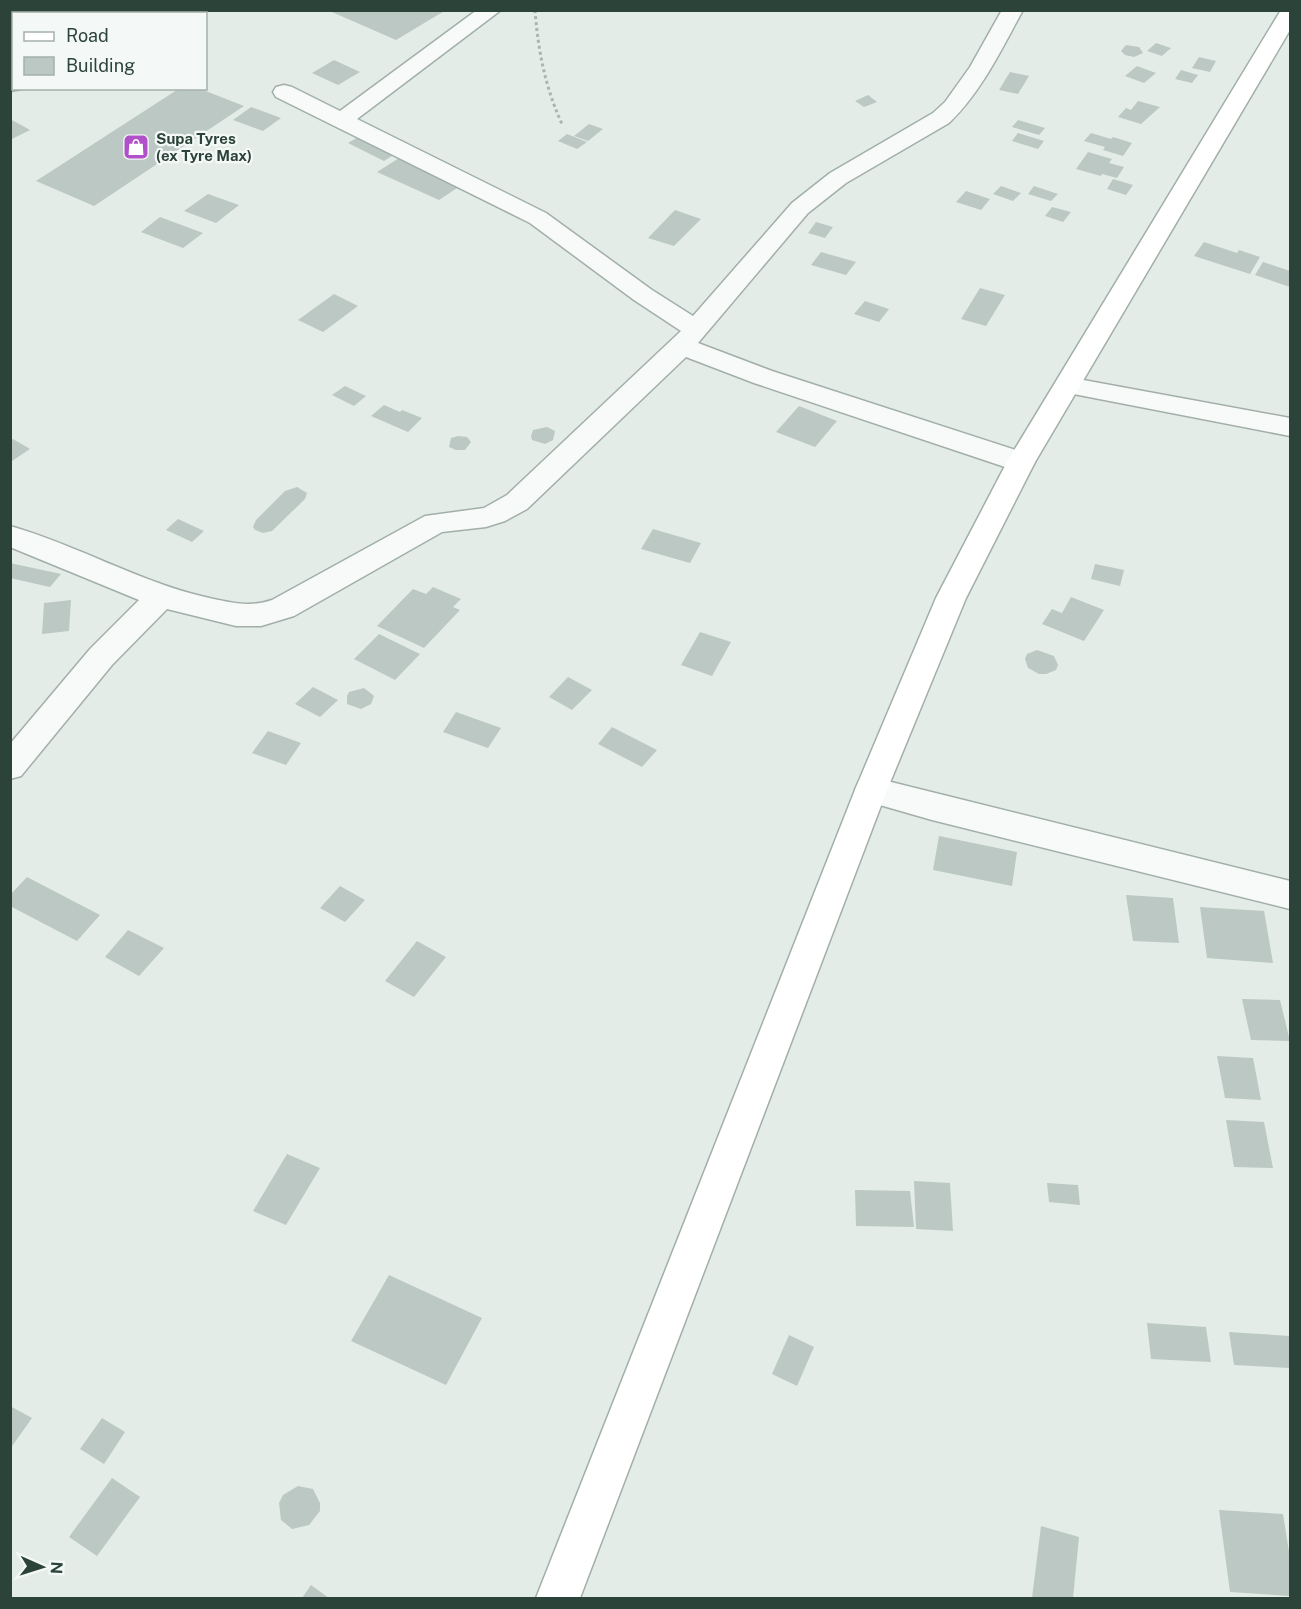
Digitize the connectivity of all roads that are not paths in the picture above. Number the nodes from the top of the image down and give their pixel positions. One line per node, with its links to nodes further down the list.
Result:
1 (491, 10): 5 (street)
2 (1012, 11): 6 (street)
3 (1290, 12): 7 (street)
4 (284, 92): 5 (street)
5 (342, 120): 6 (street)
6 (688, 338): 9 (street); 11 (street)
7 (1067, 386): 8 (street); 9 (street)
8 (1290, 427)
9 (1021, 462): 13 (street)
10 (10, 536): 11 (street)
11 (161, 597): 12 (street)
12 (10, 767)
13 (871, 790): 14 (street); 15 (street)
14 (1290, 895)
15 (558, 1599)

